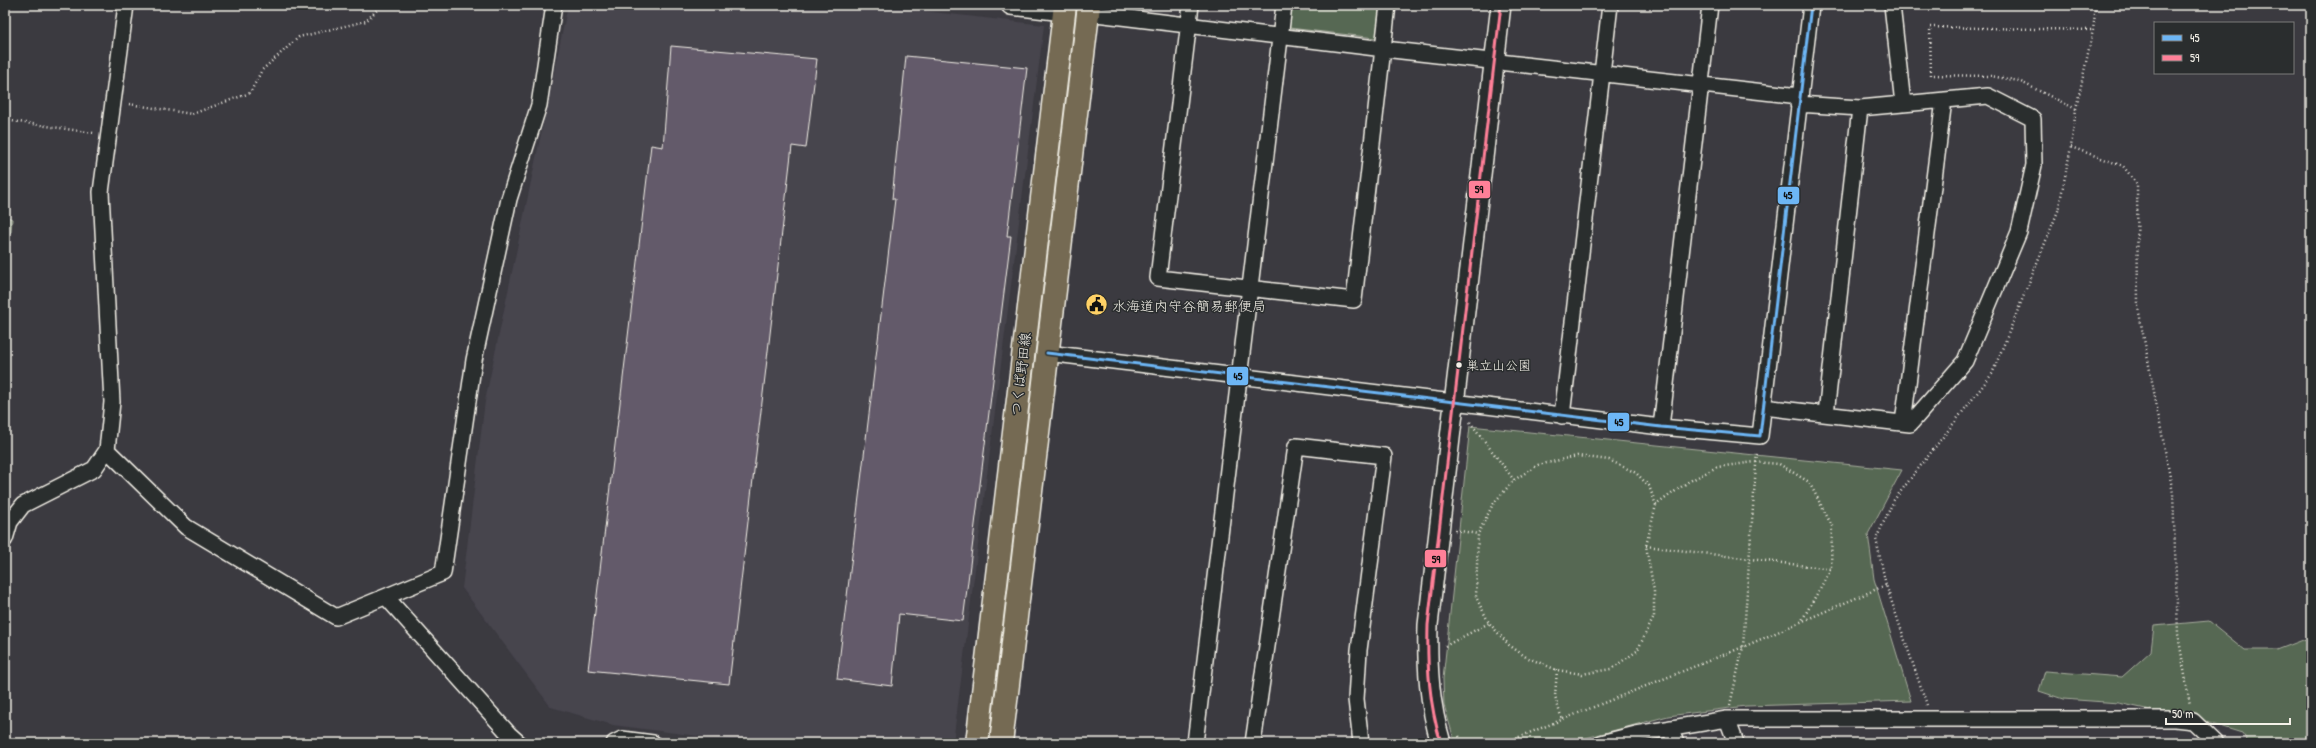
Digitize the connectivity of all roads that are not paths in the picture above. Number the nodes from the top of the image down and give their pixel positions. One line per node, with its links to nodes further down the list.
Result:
1 (126, 5): 33 (street)
2 (554, 5): 35 (street)
3 (1011, 5): 12 (street)
4 (1191, 5): 14 (street)
5 (1284, 5): 15 (street)
6 (1388, 5): 16 (street)
7 (1501, 5): 17 (street)
8 (1610, 5): 18 (street)
9 (1710, 5): 19 (street)
10 (1811, 5): 20 (street)
11 (1892, 5): 22 (street)
12 (1064, 8): 41 (main road, つくば野田線)
13 (1089, 9): 14 (street); 25 (main road, つくば野田線)
14 (1189, 24): 15 (street); 24 (street)
15 (1281, 36): 16 (street); 24 (street)
16 (1384, 49): 17 (street); 24 (street)
17 (1494, 62): 18 (street); 27 (street)
18 (1603, 73): 19 (street); 30 (street)
19 (1700, 84): 20 (street); 32 (street)
20 (1799, 100): 23 (street); 28 (street)
21 (1944, 100): 22 (street); 31 (street); 31 (street)
22 (1903, 104): 23 (street)
23 (1860, 108): 29 (street)
24 (1251, 289): 26 (street)
25 (1047, 353): 26 (street); 42 (main road, つくば野田線)
26 (1240, 378): 27 (street); 43 (street)
27 (1454, 403): 30 (street); 46 (street)
28 (1763, 407): 29 (street); 32 (street)
29 (1826, 414): 31 (street)
30 (1562, 416): 32 (street)
31 (1903, 423)
32 (1661, 427)
33 (107, 450): 34 (street); 35 (street)
34 (5, 539)
35 (387, 598): 38 (street)
36 (1727, 719): 37 (street); 49 (street); 50 (street)
37 (1670, 728): 47 (street); 48 (street)
38 (519, 743)
39 (614, 743): 40 (street)
40 (653, 743)
41 (977, 743)
42 (1001, 743)
43 (1195, 743)
44 (1253, 743): 45 (street)
45 (1361, 743)
46 (1441, 743)
47 (1601, 743)
48 (1676, 743)
49 (1736, 743)
50 (2216, 743)

